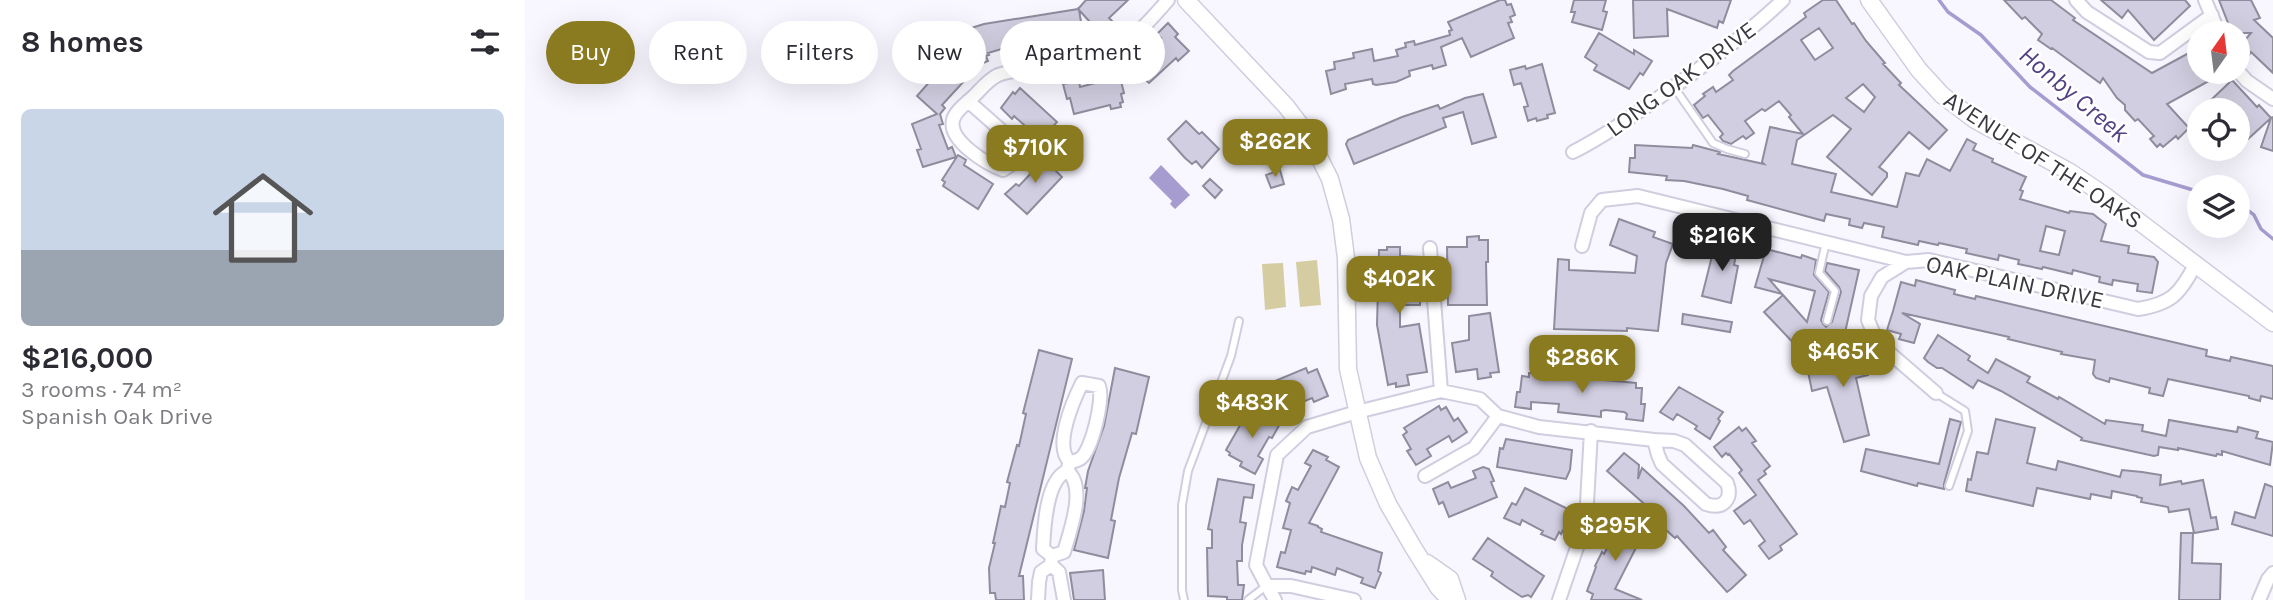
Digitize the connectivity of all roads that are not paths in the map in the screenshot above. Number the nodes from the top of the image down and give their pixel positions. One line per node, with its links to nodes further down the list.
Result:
1 (1168, 0): 12 (street)
2 (1186, 0): 25 (street)
3 (1783, 0): 10 (street, LONG OAK DRIVE)
4 (1869, 0): 19 (street, AVENUE OF THE OAKS)
5 (2076, 0): 7 (street)
6 (2205, 0): 7 (street)
7 (2212, 15): 8 (street)
8 (2214, 21)
9 (2251, 84): 11 (street)
10 (1674, 87): 13 (street, LONG OAK DRIVE); 14 (lane)
11 (2273, 99)
12 (968, 101): 12 (street)
13 (1573, 152)
14 (1745, 154)
15 (1826, 242): 16 (street); 18 (street); 21 (lane)
16 (1582, 246)
17 (1430, 248): 23 (street)
18 (1906, 262): 19 (street, OAK PLAIN DRIVE); 24 (street, OAK PLAIN DRIVE)
19 (2195, 265): 22 (street, AVENUE OF THE OAKS)
20 (1239, 321): 39 (lane)
21 (1827, 321)
22 (2273, 323)
23 (1441, 391): 25 (street); 26 (street)
24 (1936, 393): 31 (lane)
25 (1357, 412): 32 (street); 35 (street)
26 (1498, 415): 27 (street); 30 (street)
27 (1591, 431): 28 (street); 45 (street)
28 (1654, 440): 28 (street)
29 (1068, 467): 29 (street); 33 (street); 33 (street)
30 (1425, 476)
31 (1949, 486)
32 (1420, 558): 43 (street); 44 (street)
33 (1051, 561): 37 (street); 38 (street)
34 (2273, 573): 36 (street)
35 (1267, 586): 40 (lane); 41 (street); 42 (street)
36 (2262, 598)
37 (1038, 600)
38 (1064, 600)
39 (1184, 600)
40 (1248, 600)
41 (1275, 600)
42 (1355, 600)
43 (1450, 600)
44 (1457, 600)
45 (1559, 600)

